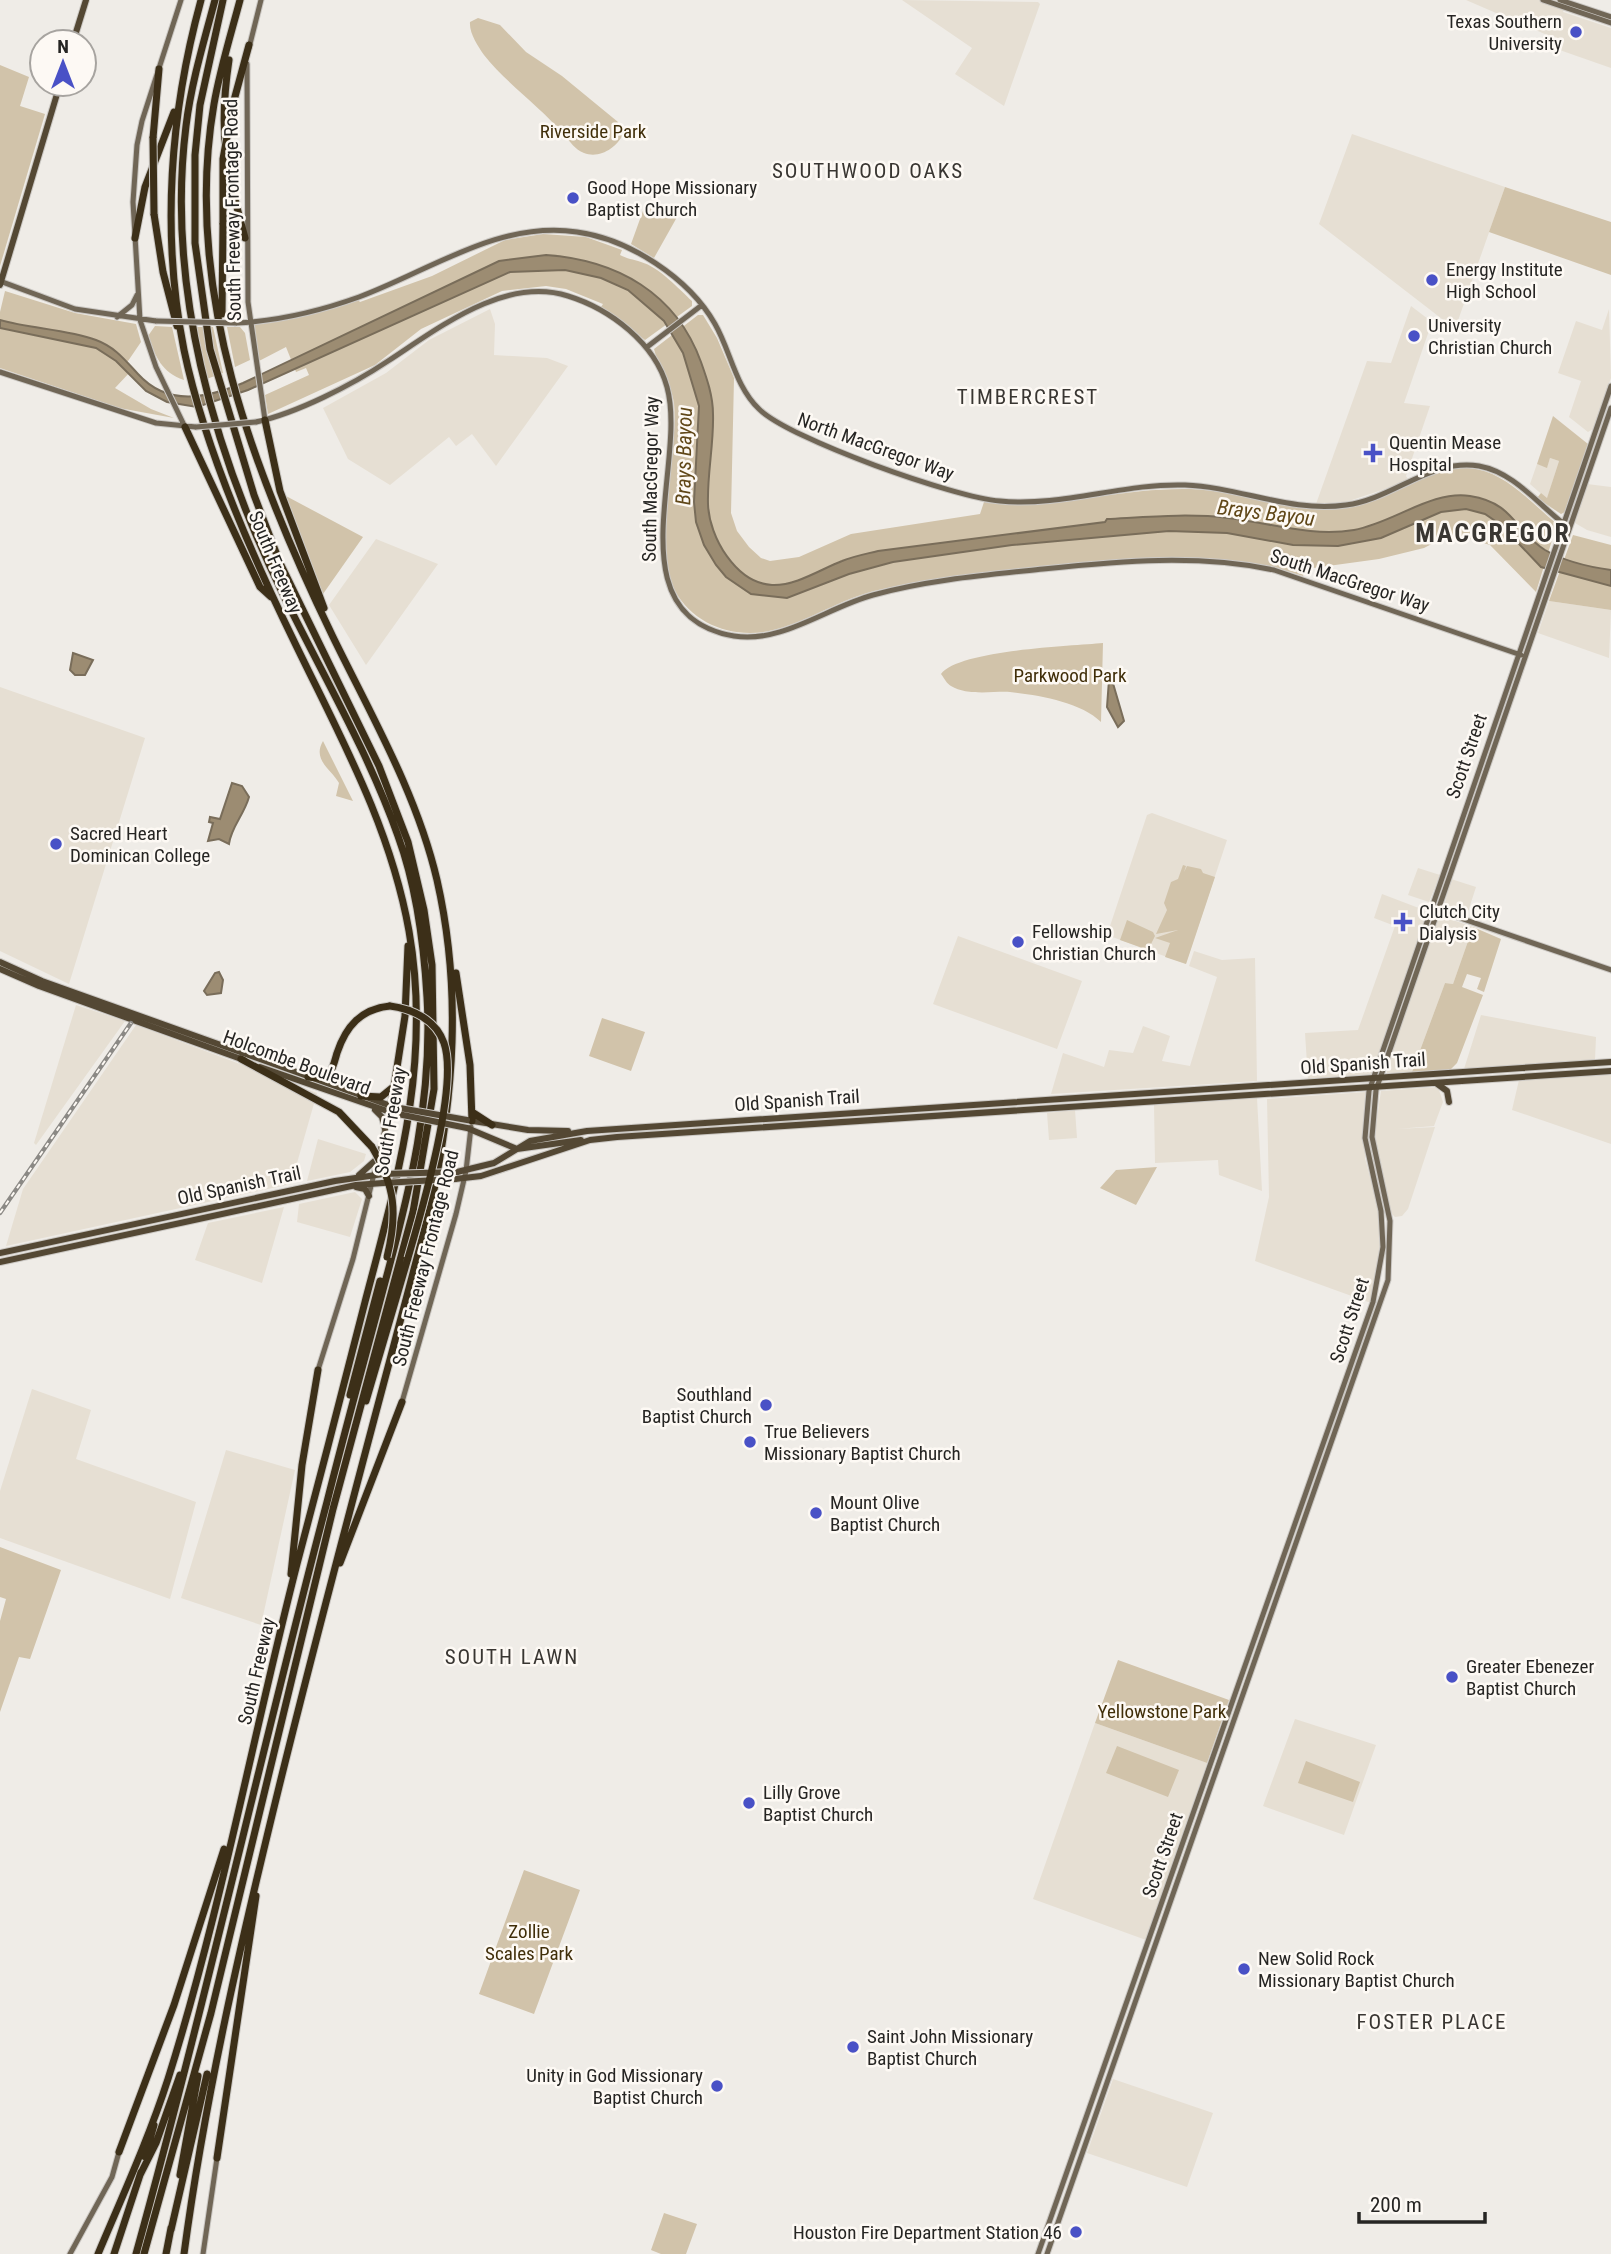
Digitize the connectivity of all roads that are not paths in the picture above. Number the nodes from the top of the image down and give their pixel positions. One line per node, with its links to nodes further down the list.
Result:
1 (86, 0): 13 (main road)
2 (181, 0): 15 (main road)
3 (201, 0): 17 (highway, South Freeway)
4 (215, 0): 108 (highway)
5 (223, 0): 108 (highway)
6 (240, 0): 10 (highway, South Freeway)
7 (261, 0): 14 (main road, South Freeway Frontage Road)
8 (1544, 0): 12 (main road)
9 (1560, 0): 11 (main road)
10 (236, 17): 19 (highway); 27 (highway, South Freeway)
11 (1611, 17)
12 (1611, 23)
13 (77, 28)
14 (249, 45): 19 (main road, South Freeway Frontage Road); 27 (highway, bridge)
15 (159, 69): 18 (main road); 30 (highway, bridge)
16 (56, 98): 20 (main road)
17 (177, 105): 18 (highway); 30 (highway, South Freeway)
18 (135, 238): 21 (main road)
19 (245, 238): 26 (main road, South Freeway Frontage Road)
20 (0, 283): 23 (main road, North MacGregor Way)
21 (139, 292): 23 (main road); 24 (main road)
22 (702, 305): 26 (main road, North MacGregor Way); 29 (main road); 36 (main road, North MacGregor Way)
23 (117, 317): 24 (main road, North MacGregor Way)
24 (140, 320): 25 (main road, North MacGregor Way); 28 (main road)
25 (156, 321): 26 (main road, North MacGregor Way, bridge); 28 (main road)
26 (250, 322): 34 (main road, South Freeway Frontage Road)
27 (222, 336): 42 (highway, South Freeway)
28 (146, 343): 35 (main road)
29 (647, 347): 34 (main road, South MacGregor Way); 40 (main road, South MacGregor Way)
30 (184, 350): 39 (highway, South Freeway)
31 (0, 372): 35 (main road, South MacGregor Way)
32 (1611, 387): 36 (main road, Scott Street)
33 (1611, 408): 37 (main road, Scott Street)
34 (265, 420): 35 (main road, South MacGregor Way, bridge); 42 (highway)
35 (183, 423): 39 (highway)
36 (1563, 523): 37 (main road, North MacGregor Way); 38 (main road, Scott Street)
37 (1570, 527): 38 (main road, Scott Street)
38 (1563, 537): 40 (main road, Scott Street); 41 (main road, Scott Street)
39 (274, 600): 45 (highway, South Freeway)
40 (1518, 654): 41 (main road, South MacGregor Way); 43 (main road, Scott Street)
41 (1525, 657): 44 (main road, Scott Street)
42 (345, 661): 46 (highway, South Freeway)
43 (1431, 908): 44 (main road); 50 (main road, Scott Street)
44 (1438, 910): 49 (main road); 50 (main road, Scott Street)
45 (408, 928): 60 (highway); 109 (highway, South Freeway)
46 (449, 939): 77 (highway); 110 (highway, South Freeway)
47 (0, 961): 57 (main road, Holcombe Boulevard)
48 (0, 969): 51 (main road, Holcombe Boulevard)
49 (1611, 970)
50 (1396, 1020): 58 (main road, Scott Street)
51 (241, 1059): 74 (main road, Holcombe Boulevard); 108 (highway, bridge)
52 (1611, 1062): 53 (main road, Old Spanish Trail)
53 (1576, 1064): 54 (main road, Old Spanish Trail); 56 (main road)
54 (1515, 1068): 58 (main road, Old Spanish Trail); 59 (main road)
55 (1611, 1071): 56 (main road, Old Spanish Trail)
56 (1577, 1073): 59 (main road, Old Spanish Trail)
57 (308, 1077): 68 (main road, Holcombe Boulevard); 108 (highway, bridge)
58 (1377, 1078): 61 (main road, Old Spanish Trail); 63 (main road, Scott Street)
59 (1515, 1078): 62 (main road, Old Spanish Trail)
60 (396, 1081): 68 (highway); 76 (highway)
61 (1321, 1081): 64 (main road, Old Spanish Trail); 65 (main road)
62 (1434, 1083): 63 (main road, Old Spanish Trail); 70 (main road)
63 (1374, 1086): 65 (main road, Old Spanish Trail); 87 (main road, Scott Street); 88 (main road, Scott Street)
64 (1188, 1090): 66 (main road, Old Spanish Trail); 69 (main road)
65 (1322, 1090): 69 (main road, Old Spanish Trail)
66 (1143, 1094): 67 (main road, Old Spanish Trail); 71 (main road)
67 (1115, 1095): 72 (main road, Old Spanish Trail); 73 (main road)
68 (361, 1096): 76 (main road, Holcombe Boulevard)
69 (1189, 1099): 71 (main road, Old Spanish Trail)
70 (1449, 1101)
71 (1143, 1102): 73 (main road, Old Spanish Trail)
72 (987, 1104): 75 (main road, Old Spanish Trail); 78 (main road)
73 (1116, 1104): 78 (main road, Old Spanish Trail)
74 (368, 1105): 76 (main road, Holcombe Boulevard); 82 (main road)
75 (928, 1108): 79 (main road); 83 (main road, Old Spanish Trail)
76 (392, 1110): 80 (main road, Holcombe Boulevard, bridge); 82 (main road)
77 (471, 1112): 80 (highway); 81 (highway)
78 (988, 1112): 79 (main road, Old Spanish Trail)
79 (929, 1116): 84 (main road, Old Spanish Trail)
80 (469, 1125): 81 (main road, Holcombe Boulevard); 85 (main road, Holcombe Boulevard); 90 (main road, South Freeway Frontage Road)
81 (492, 1125): 83 (main road, Holcombe Boulevard)
82 (385, 1129): 86 (main road)
83 (587, 1131): 85 (main road, Old Spanish Trail)
84 (590, 1140): 85 (main road); 90 (main road, Old Spanish Trail)
85 (517, 1149): 90 (main road, Old Spanish Trail)
86 (378, 1158): 89 (main road); 91 (main road)
87 (1376, 1160): 88 (main road); 112 (main road, Scott Street)
88 (1369, 1163): 111 (main road, Scott Street)
89 (374, 1175): 91 (main road, Old Spanish Trail); 92 (main road, Old Spanish Trail); 93 (main road)
90 (466, 1175): 92 (main road, Old Spanish Trail, bridge); 107 (main road, South Freeway Frontage Road)
91 (349, 1178): 96 (main road, Old Spanish Trail)
92 (383, 1178): 93 (main road, Old Spanish Trail)
93 (372, 1183): 94 (main road, Old Spanish Trail); 95 (main road)
94 (351, 1186): 95 (main road); 97 (main road, Old Spanish Trail)
95 (369, 1196): 106 (main road)
96 (231, 1203): 97 (main road); 98 (main road, Old Spanish Trail)
97 (233, 1212): 99 (main road, Old Spanish Trail)
98 (166, 1217): 99 (main road); 100 (main road, Old Spanish Trail)
99 (167, 1226): 101 (main road, Old Spanish Trail)
100 (118, 1228): 101 (main road); 102 (main road, Old Spanish Trail)
101 (120, 1236): 103 (main road, Old Spanish Trail)
102 (65, 1239): 103 (main road); 104 (main road, Old Spanish Trail)
103 (67, 1248): 105 (main road, Old Spanish Trail)
104 (0, 1253)
105 (0, 1262)
106 (318, 1370): 109 (highway)
107 (402, 1402): 110 (highway)
108 (329, 1508): 115 (highway); 117 (highway)
109 (289, 1598): 113 (highway, South Freeway)
110 (324, 1606): 114 (highway, South Freeway)
111 (1215, 1753): 112 (main road); 131 (main road, Scott Street)
112 (1222, 1755): 132 (main road, Scott Street)
113 (242, 1792): 118 (highway, South Freeway); 119 (highway)
114 (259, 1867): 116 (highway, South Freeway); 120 (highway)
115 (206, 1995): 121 (highway); 126 (highway)
116 (226, 2011): 122 (highway); 129 (highway, South Freeway)
117 (199, 2058): 122 (highway); 127 (highway)
118 (166, 2084): 121 (highway); 124 (highway, South Freeway)
119 (119, 2152): 123 (main road)
120 (217, 2158): 130 (main road)
121 (140, 2175): 125 (highway)
122 (171, 2230): 128 (highway)
123 (70, 2254)
124 (97, 2254)
125 (114, 2254)
126 (136, 2254)
127 (144, 2254)
128 (166, 2254)
129 (184, 2254)
130 (203, 2254)
131 (1038, 2254)
132 (1048, 2254)

